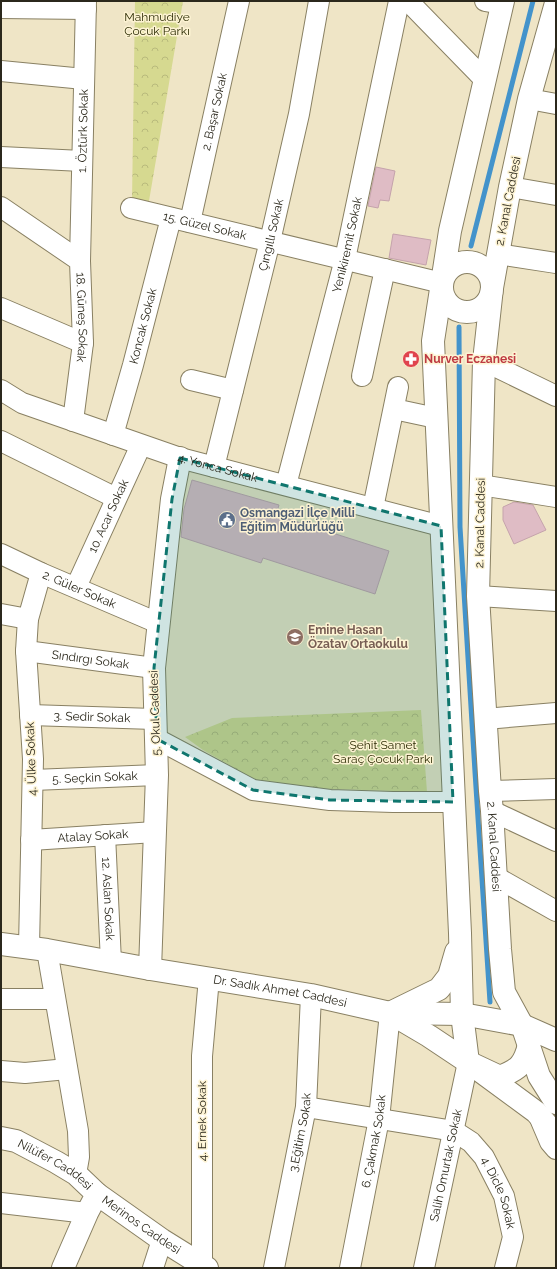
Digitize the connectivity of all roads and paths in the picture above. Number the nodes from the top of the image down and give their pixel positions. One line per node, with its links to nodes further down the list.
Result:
1 (239, 1): 21 (street, 2. Başar Sokak)
2 (319, 1): 22 (street, Çıngıllı Sokak)
3 (399, 1): 24 (street, Yenikiremit Sokak)
4 (408, 1): 12 (street)
5 (497, 2): 12 (main road)
6 (556, 3): 9 (main road, 2. Kanal Caddesi)
7 (86, 5): 8 (street); 11 (street, 1. Öztürk Sokak)
8 (1, 8)
9 (551, 40): 13 (main road, 2. Kanal Caddesi)
10 (1, 71): 11 (street)
11 (84, 79): 16 (street, 1. Öztürk Sokak)
12 (484, 79): 28 (main road)
13 (529, 99): 14 (street); 17 (main road, 2. Kanal Caddesi)
14 (556, 104)
15 (1, 157): 16 (street)
16 (82, 161): 25 (street, 1. Öztürk Sokak)
17 (510, 187): 18 (street); 23 (main road, 2. Kanal Caddesi)
18 (556, 195)
19 (1, 207): 25 (street, 18. Güneş Sokak)
20 (131, 208): 21 (street, 15. Güzel Sokak)
21 (181, 220): 22 (street, 15. Güzel Sokak); 42 (street, Koncak Sokak)
22 (270, 241): 24 (street, 15. Güzel Sokak); 37 (street, Çıngıllı Sokak)
23 (498, 254): 26 (street); 29 (main road, 2. Kanal Caddesi)
24 (345, 259): 27 (street, 15. Güzel Sokak); 47 (street, Yenikiremit Sokak)
25 (80, 261): 31 (street, 18. Güneş Sokak)
26 (556, 263)
27 (385, 269): 28 (street, 15. Güzel Sokak); 33 (street)
28 (442, 283): 29 (main road); 29 (main road); 40 (main road)
29 (492, 288): 32 (main road, 2. Kanal Caddesi)
30 (1, 308): 31 (street)
31 (83, 343): 41 (street, 18. Güneş Sokak)
32 (484, 361): 38 (street); 48 (main road, 2. Kanal Caddesi)
33 (362, 376)
34 (191, 380): 37 (street)
35 (398, 387): 39 (street)
36 (1, 390): 41 (street, 4. Yonca Sokak)
37 (233, 390): 46 (street, Çıngıllı Sokak)
38 (556, 396)
39 (394, 410): 40 (street); 51 (street)
40 (436, 418): 52 (main road)
41 (73, 421): 42 (street, 4. Yonca Sokak)
42 (113, 435): 44 (street, 4. Yonca Sokak)
43 (1, 441): 50 (street)
44 (141, 445): 45 (street, 4. Yonca Sokak); 50 (street, 10. Acar Sokak)
45 (180, 458): 46 (street, 4. Yonca Sokak); 60 (main road, 5. Okul Caddesi)
46 (214, 467): 47 (street, 4. Yonca Sokak)
47 (286, 485): 51 (street, 4. Yonca Sokak)
48 (480, 485): 49 (street); 56 (main road, 2. Kanal Caddesi)
49 (556, 497)
50 (116, 498): 55 (street, 10. Acar Sokak)
51 (373, 508): 52 (street, 4. Yonca Sokak)
52 (441, 526): 71 (main road)
53 (1, 554): 54 (street, 2. Güler Sokak)
54 (41, 573): 55 (street, 2. Güler Sokak); 59 (street, 4. Ülke Sokak)
55 (76, 587): 60 (street, 2. Güler Sokak)
56 (478, 596): 57 (street); 65 (main road, 2. Kanal Caddesi)
57 (556, 601)
58 (1, 614): 59 (street)
59 (28, 619): 61 (street, 4. Ülke Sokak)
60 (158, 623): 62 (main road, 5. Okul Caddesi)
61 (26, 651): 62 (street, Sındırgı Sokak); 64 (street, 4. Ülke Sokak)
62 (154, 668): 66 (main road, 5. Okul Caddesi)
63 (556, 713): 65 (street)
64 (30, 715): 66 (street, 3. Sedir Sokak); 68 (street, 4. Ülke Sokak)
65 (485, 719): 70 (main road, 2. Kanal Caddesi)
66 (155, 729): 67 (main road, 5. Okul Caddesi); 71 (street)
67 (157, 775): 68 (street, 5. Seçkin Sokak); 72 (main road, 5. Okul Caddesi)
68 (33, 780): 74 (street, 4. Ülke Sokak)
69 (556, 789): 70 (street)
70 (491, 801): 75 (street); 76 (main road, 2. Kanal Caddesi)
71 (453, 802): 78 (main road)
72 (155, 832): 73 (street, Atalay Sokak); 82 (main road, 5. Okul Caddesi)
73 (104, 835): 74 (street, Atalay Sokak); 81 (street, 12. Aslan Sokak)
74 (31, 840): 80 (street, 4. Ülke Sokak)
75 (556, 841)
76 (496, 877): 77 (street); 89 (main road, 2. Kanal Caddesi)
77 (556, 911)
78 (460, 933): 87 (main road); 88 (main road)
79 (1, 944): 80 (main road, Dr. Sadık Ahmet Caddesi)
80 (38, 949): 81 (main road, Dr. Sadık Ahmet Caddesi); 86 (street, 4. Ülke Sokak)
81 (111, 962): 82 (main road, Dr. Sadık Ahmet Caddesi)
82 (150, 969): 83 (main road, Dr. Sadık Ahmet Caddesi)
83 (209, 978): 84 (main road, Dr. Sadık Ahmet Caddesi); 107 (street, 4. Ernek Sokak)
84 (311, 995): 87 (main road, Dr. Sadık Ahmet Caddesi); 95 (street, 3.Eğitim Sokak)
85 (1, 999): 86 (street)
86 (55, 999): 92 (street, 4. Ülke Sokak)
87 (390, 1013): 88 (main road, Dr. Sadık Ahmet Caddesi); 91 (main road); 97 (street, 6. Çakmak Sokak)
88 (462, 1014): 89 (main road, Dr. Sadık Ahmet Caddesi); 91 (main road)
89 (526, 1035): 90 (main road, Dr. Sadık Ahmet Caddesi); 91 (main road); 94 (main road, 2. Kanal Caddesi)
90 (556, 1040)
91 (468, 1062): 96 (main road); 98 (street, Salih Omurtak Sokak)
92 (67, 1069): 93 (street); 102 (street, 4. Ülke Sokak)
93 (1, 1071)
94 (556, 1103)
95 (306, 1107): 97 (street); 110 (street, 3.Eğitim Sokak)
96 (536, 1112): 99 (main road); 101 (street)
97 (379, 1119): 98 (street); 111 (street, 6. Çakmak Sokak)
98 (454, 1131): 112 (street, Salih Omurtak Sokak); 113 (street, 4. Dicle Sokak)
99 (556, 1135)
100 (1, 1138): 102 (main road, Nilüfer Caddesi)
101 (556, 1149)
102 (76, 1174): 103 (main road, Nilüfer Caddesi)
103 (97, 1194): 105 (main road, Nilüfer Caddesi); 106 (main road, Merinos Caddesi)
104 (1, 1203): 105 (street)
105 (87, 1213): 108 (main road, Nilüfer Caddesi)
106 (162, 1240): 107 (main road, Merinos Caddesi); 109 (street)
107 (205, 1266)
108 (63, 1268)
109 (153, 1268)
110 (274, 1268)
111 (350, 1268)
112 (424, 1268)
113 (505, 1268)

